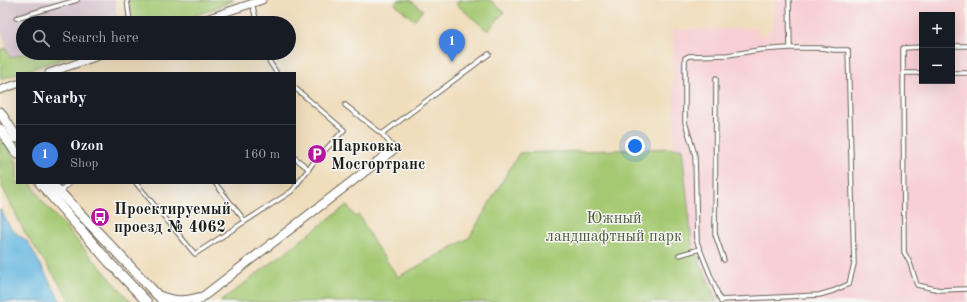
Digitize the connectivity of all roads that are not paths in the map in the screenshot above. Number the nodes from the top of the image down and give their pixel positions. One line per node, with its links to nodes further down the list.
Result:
1 (77, 0): 6 (lane)
2 (127, 0): 7 (lane)
3 (262, 0): 5 (street)
4 (789, 0): 13 (lane)
5 (252, 3): 8 (street); 9 (lane)
6 (23, 16)
7 (129, 16)
8 (214, 16)
9 (255, 16)
10 (955, 46): 11 (lane)
11 (967, 46)
12 (919, 47): 22 (lane)
13 (790, 48): 43 (lane); 49 (lane)
14 (489, 54): 30 (lane)
15 (87, 60): 17 (street)
16 (268, 60): 18 (lane)
17 (52, 72)
18 (275, 72)
19 (919, 73): 22 (lane)
20 (955, 73): 21 (lane)
21 (967, 73)
22 (904, 74): 46 (lane)
23 (716, 78): 45 (lane)
24 (16, 84): 26 (street)
25 (296, 89): 35 (lane)
26 (0, 90)
27 (345, 105): 30 (lane)
28 (0, 112): 31 (main road)
29 (0, 128): 33 (main road)
30 (382, 134): 32 (lane)
31 (16, 136)
32 (394, 149): 48 (street)
33 (16, 152)
34 (296, 159): 35 (lane)
35 (309, 169): 42 (lane)
36 (41, 184): 41 (main road)
37 (51, 184): 41 (main road)
38 (67, 184): 41 (lane)
39 (137, 184): 42 (lane)
40 (216, 184): 42 (lane)
41 (56, 194): 47 (main road); 50 (main road)
42 (245, 221)
43 (700, 249): 44 (lane); 49 (lane)
44 (679, 255)
45 (724, 260)
46 (967, 289)
47 (160, 299): 48 (street)
48 (198, 300)
49 (721, 301)
50 (147, 302)

